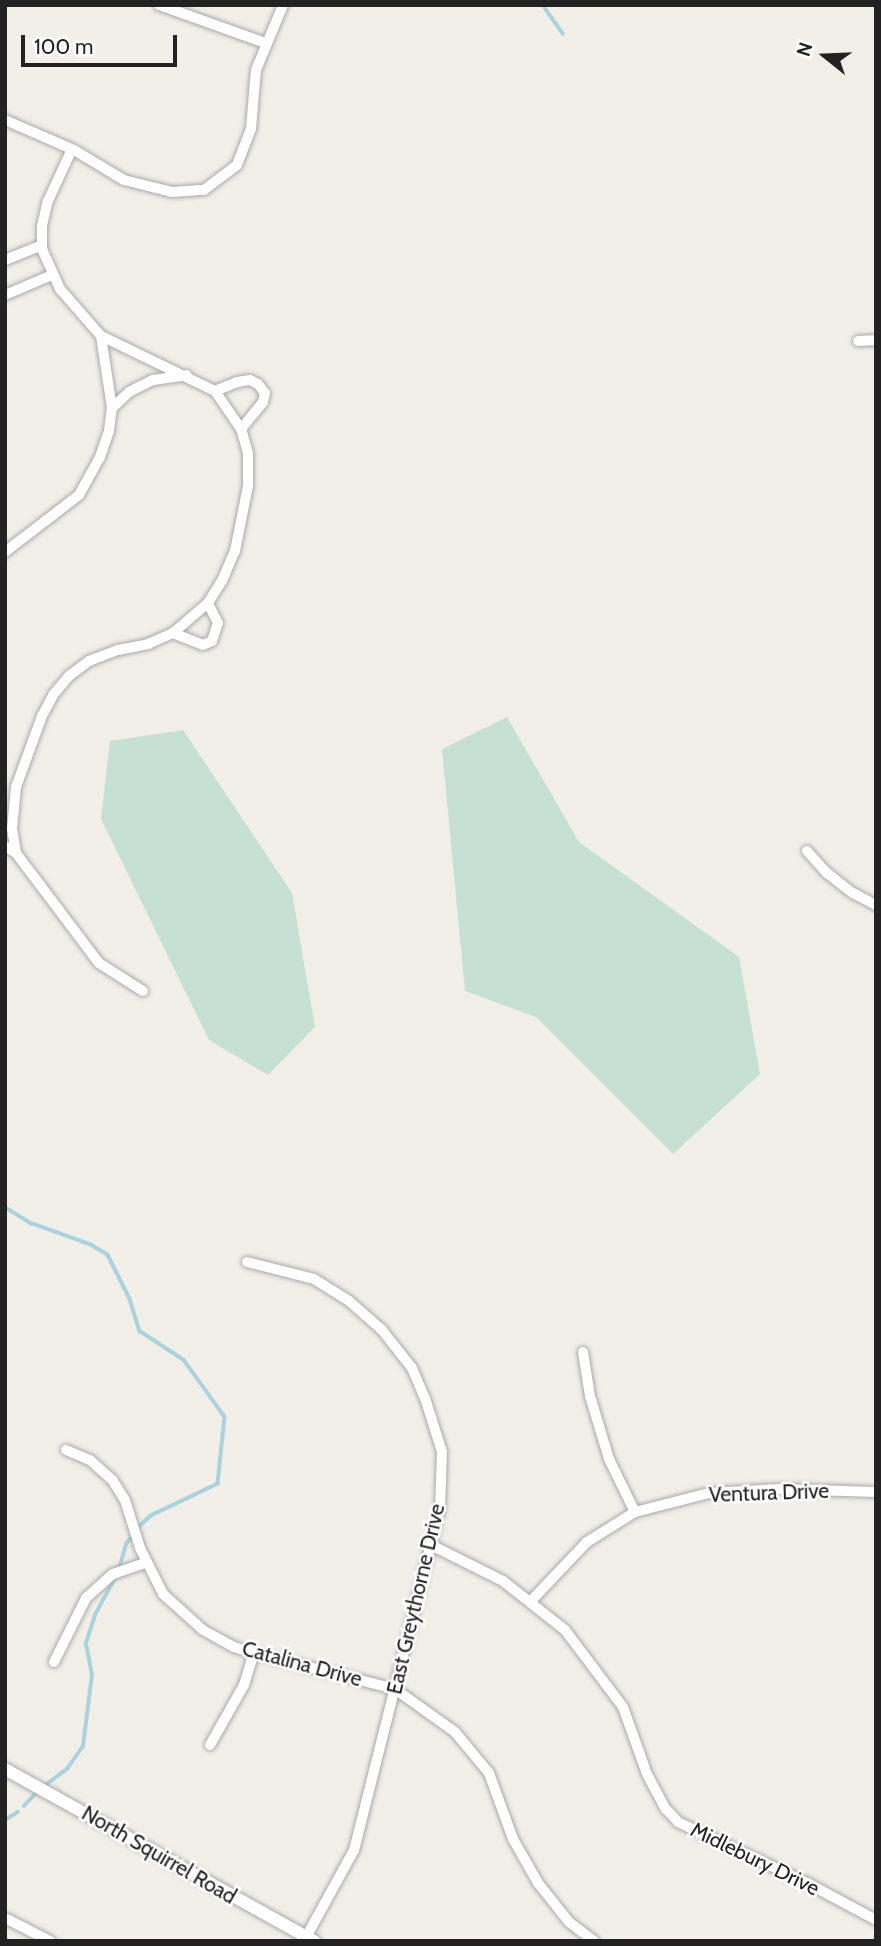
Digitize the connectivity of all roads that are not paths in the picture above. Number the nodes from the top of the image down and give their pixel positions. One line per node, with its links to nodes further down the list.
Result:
1 (159, 5): 3 (street)
2 (283, 5): 3 (street)
3 (266, 43): 5 (street)
4 (5, 120): 5 (street)
5 (72, 149): 6 (street)
6 (42, 245): 7 (street); 8 (street)
7 (5, 260)
8 (52, 275): 9 (street); 10 (street)
9 (5, 295)
10 (101, 336): 13 (street); 15 (street)
11 (876, 340): 12 (street)
12 (858, 341)
13 (188, 375): 14 (street); 15 (street)
14 (215, 391): 16 (street); 16 (street)
15 (111, 408): 17 (street)
16 (241, 429): 18 (street)
17 (5, 552)
18 (208, 603): 19 (street); 19 (street)
19 (173, 633): 20 (street)
20 (16, 788): 21 (street); 24 (street)
21 (5, 793)
22 (5, 846): 24 (street)
23 (807, 851): 25 (street)
24 (16, 853): 26 (street)
25 (876, 905)
26 (143, 992)
27 (247, 1262): 32 (street, East Greythorne Drive)
28 (583, 1352): 31 (street)
29 (66, 1450): 33 (street, Catalina Drive)
30 (876, 1492): 31 (street, Ventura Drive)
31 (635, 1512): 34 (street, Ventura Drive)
32 (430, 1545): 34 (street, Midlebury Drive); 37 (street, East Greythorne Drive)
33 (147, 1562): 35 (street, Catalina Drive); 36 (street)
34 (530, 1602): 41 (street, Midlebury Drive)
35 (254, 1653): 37 (street, Catalina Drive); 38 (street)
36 (54, 1662)
37 (395, 1689): 42 (street, East Greythorne Drive); 44 (street, Catalina Drive)
38 (210, 1745)
39 (5, 1769): 42 (street, North Squirrel Road)
40 (5, 1918): 43 (street)
41 (876, 1920)
42 (308, 1940)
43 (50, 1941)
44 (594, 1941)

